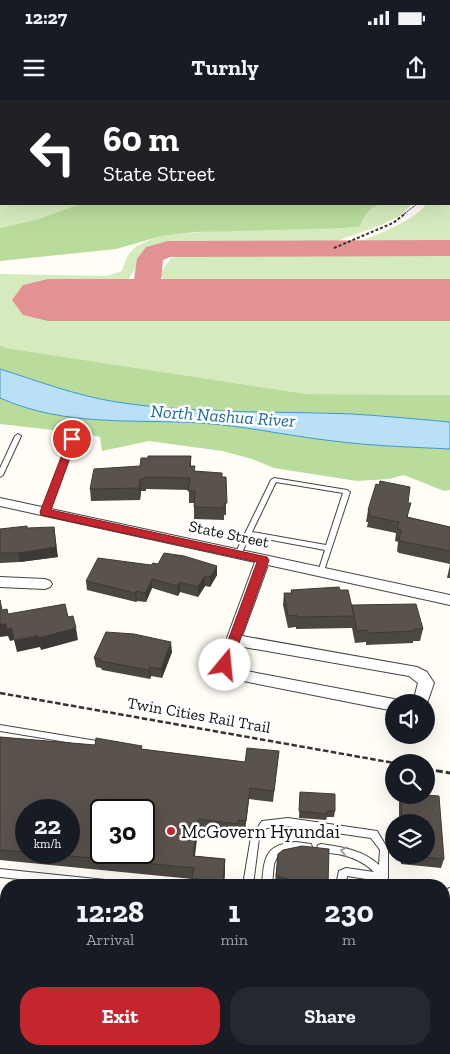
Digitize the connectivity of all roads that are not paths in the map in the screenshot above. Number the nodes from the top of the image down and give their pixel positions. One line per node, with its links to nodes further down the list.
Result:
1 (18, 436): 3 (lane)
2 (72, 439): 5 (lane)
3 (0, 475)
4 (0, 502): 5 (street, State Street)
5 (45, 512): 8 (street, State Street)
6 (248, 533): 7 (lane); 7 (lane); 8 (lane)
7 (328, 548): 10 (lane)
8 (238, 554): 9 (street, State Street)
9 (263, 560): 10 (street, State Street); 14 (street)
10 (321, 572): 13 (street, State Street)
11 (0, 582): 12 (street)
12 (45, 584)
13 (450, 600)
14 (233, 640): 15 (street); 16 (street)
15 (423, 694)
16 (385, 703)
17 (0, 728): 18 (lane)
18 (114, 747)
19 (0, 873): 21 (lane)
20 (383, 877): 22 (lane); 23 (lane, one-way to 23); 24 (lane)
21 (20, 879)
22 (249, 879)
23 (267, 879)
24 (342, 879)

